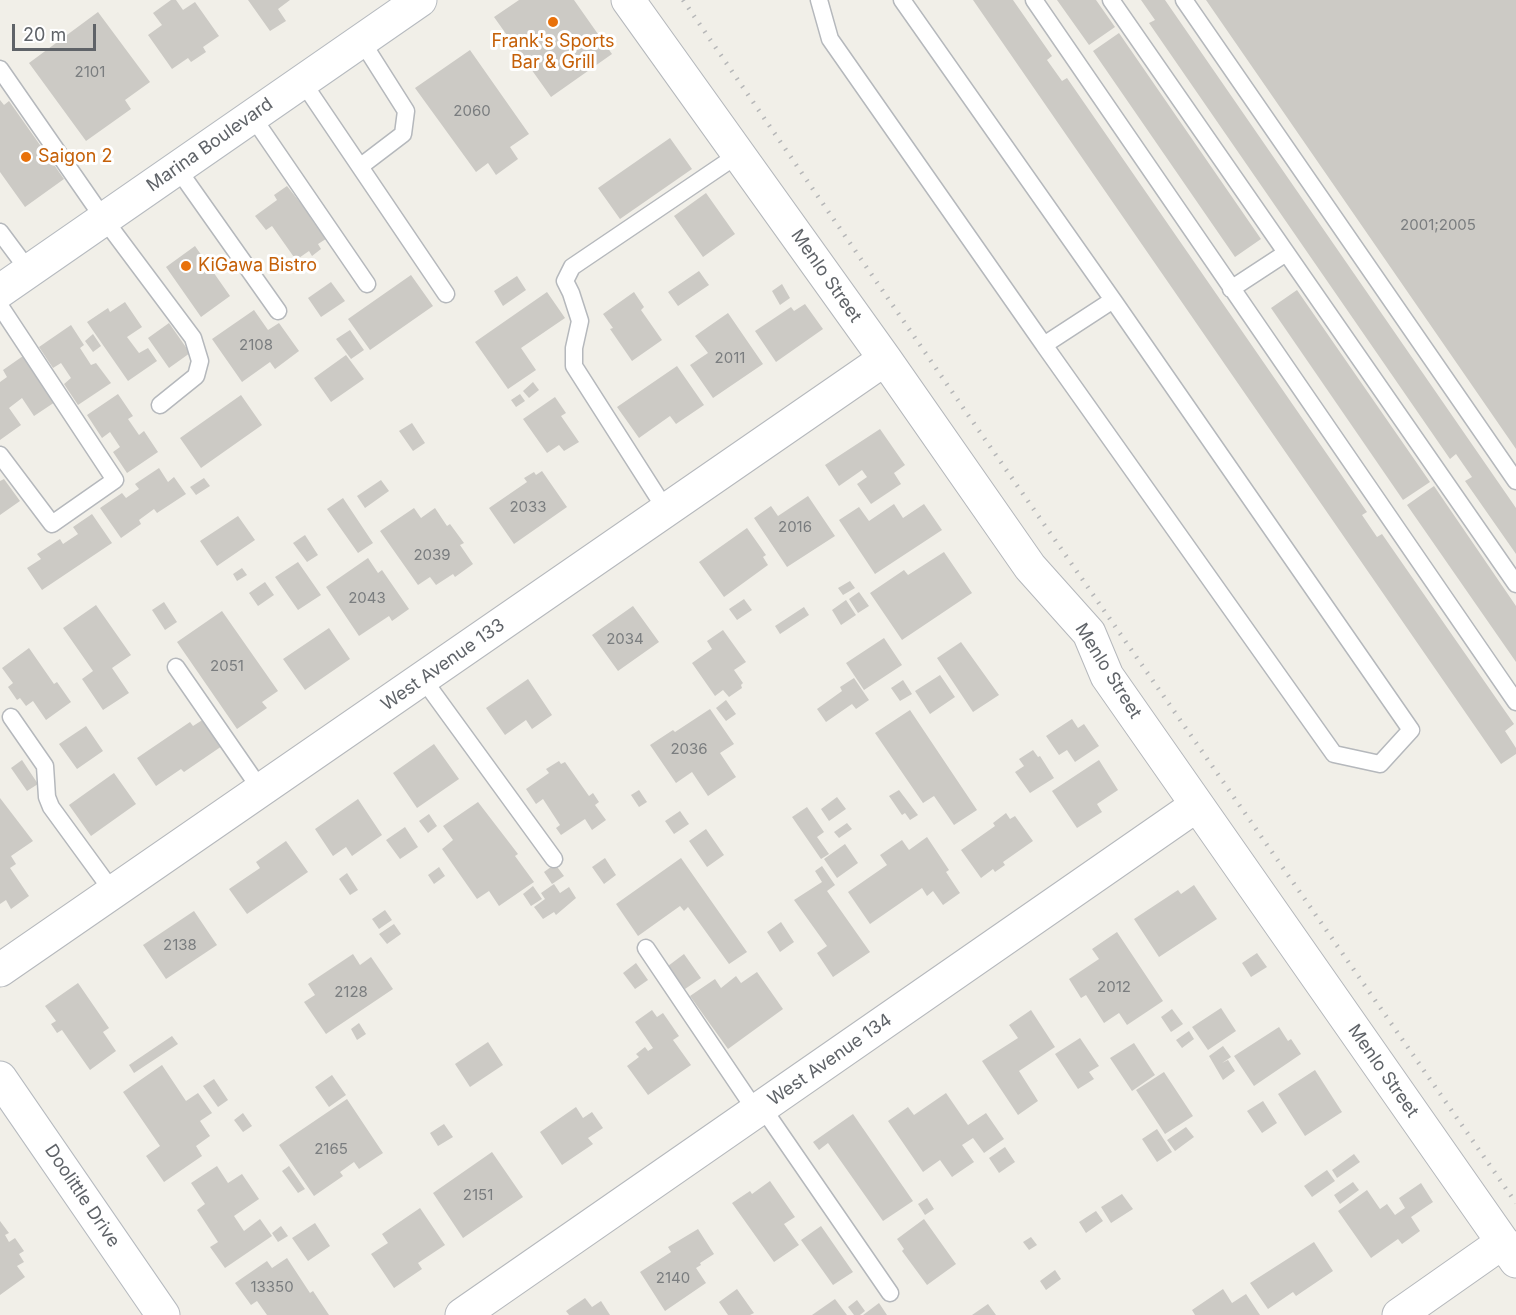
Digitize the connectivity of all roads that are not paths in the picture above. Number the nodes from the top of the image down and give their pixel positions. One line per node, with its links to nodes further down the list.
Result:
1 (420, 0): 8 (street, Marina Boulevard)
2 (628, 0): 12 (street, Menlo Street)
3 (819, 0): 26 (lane)
4 (902, 0): 23 (lane)
5 (1034, 0): 20 (lane)
6 (1111, 0): 17 (lane)
7 (1184, 0): 30 (lane)
8 (361, 40): 10 (street, Marina Boulevard); 13 (lane)
9 (0, 69): 15 (lane)
10 (302, 81): 11 (street, Marina Boulevard); 13 (lane)
11 (252, 116): 14 (street, Marina Boulevard); 19 (lane)
12 (739, 154): 27 (street, Menlo Street); 31 (lane)
13 (361, 166): 22 (lane)
14 (177, 168): 15 (street, Marina Boulevard); 25 (lane)
15 (104, 219): 18 (street, Marina Boulevard); 28 (lane)
16 (0, 232): 18 (lane)
17 (1286, 253): 20 (lane); 32 (lane)
18 (29, 271): 21 (street, Marina Boulevard)
19 (367, 284)
20 (1231, 289): 35 (lane)
21 (0, 291)
22 (447, 294)
23 (1113, 300): 26 (lane); 26 (lane)
24 (0, 306): 29 (lane)
25 (278, 311)
26 (1044, 345)
27 (885, 359): 31 (street, West Avenue 133); 38 (street, Menlo Street)
28 (160, 405)
29 (0, 455)
30 (1516, 481)
31 (666, 510): 34 (street, West Avenue 133)
32 (1516, 584)
33 (176, 667): 37 (lane)
34 (423, 679): 37 (street, West Avenue 133); 39 (lane)
35 (1516, 702)
36 (11, 717): 40 (lane)
37 (261, 790): 40 (street, West Avenue 133)
38 (1197, 806): 44 (street, West Avenue 134); 45 (street, Menlo Street)
39 (554, 859)
40 (113, 892): 42 (street, West Avenue 133)
41 (646, 948): 44 (lane)
42 (0, 970)
43 (0, 1078): 47 (street, Doolittle Drive)
44 (759, 1109): 46 (lane); 48 (street, West Avenue 134)
45 (1510, 1252): 49 (street)
46 (890, 1293)
47 (163, 1315)
48 (462, 1315)
49 (1399, 1315)

